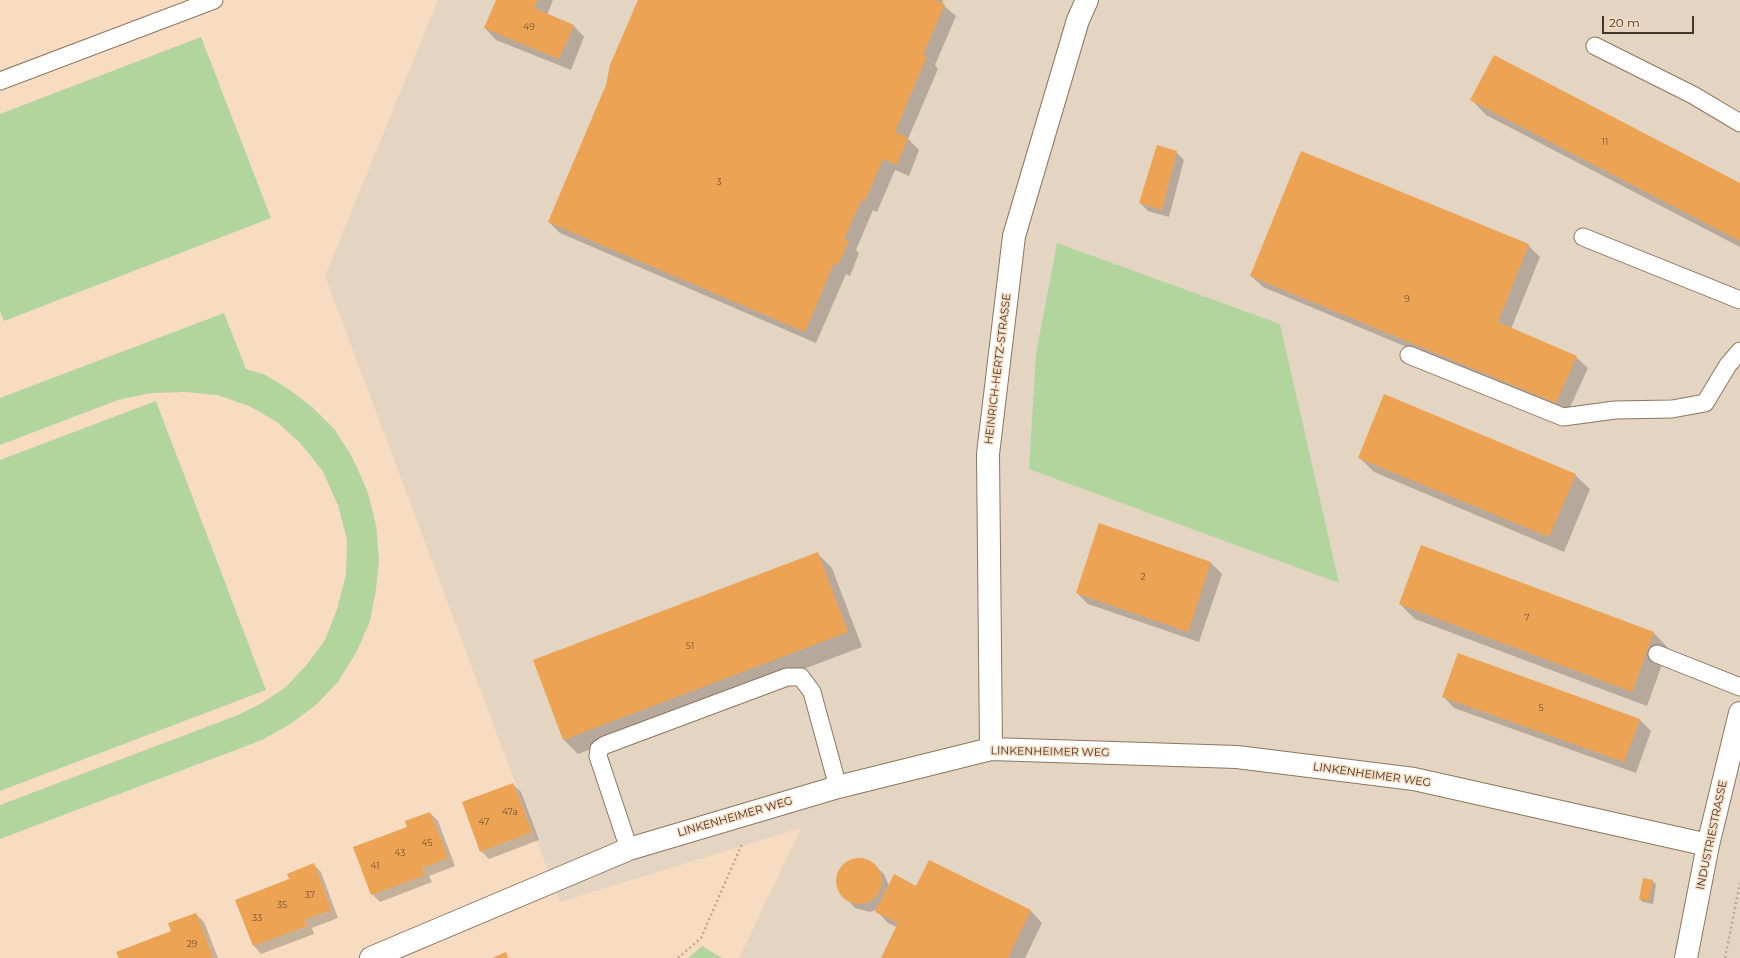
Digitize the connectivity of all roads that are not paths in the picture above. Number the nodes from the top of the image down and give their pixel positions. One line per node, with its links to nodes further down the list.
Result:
1 (214, 0): 4 (lane)
2 (1087, 0): 13 (street, HEINRICH-HERTZ-STRASSE)
3 (1595, 46): 5 (lane)
4 (0, 81)
5 (1740, 123)
6 (1584, 237): 7 (lane)
7 (1740, 300)
8 (1740, 350): 9 (lane)
9 (1409, 355)
10 (1657, 654): 11 (lane)
11 (1740, 687)
12 (1740, 713): 15 (street, INDUSTRIESTRASSE)
13 (991, 749): 14 (street, LINKENHEIMER WEG); 15 (street, LINKENHEIMER WEG)
14 (838, 787): 16 (street, LINKENHEIMER WEG); 16 (lane)
15 (1708, 845): 18 (street, INDUSTRIESTRASSE)
16 (629, 849): 17 (street, LINKENHEIMER WEG)
17 (371, 958)
18 (1686, 958)

